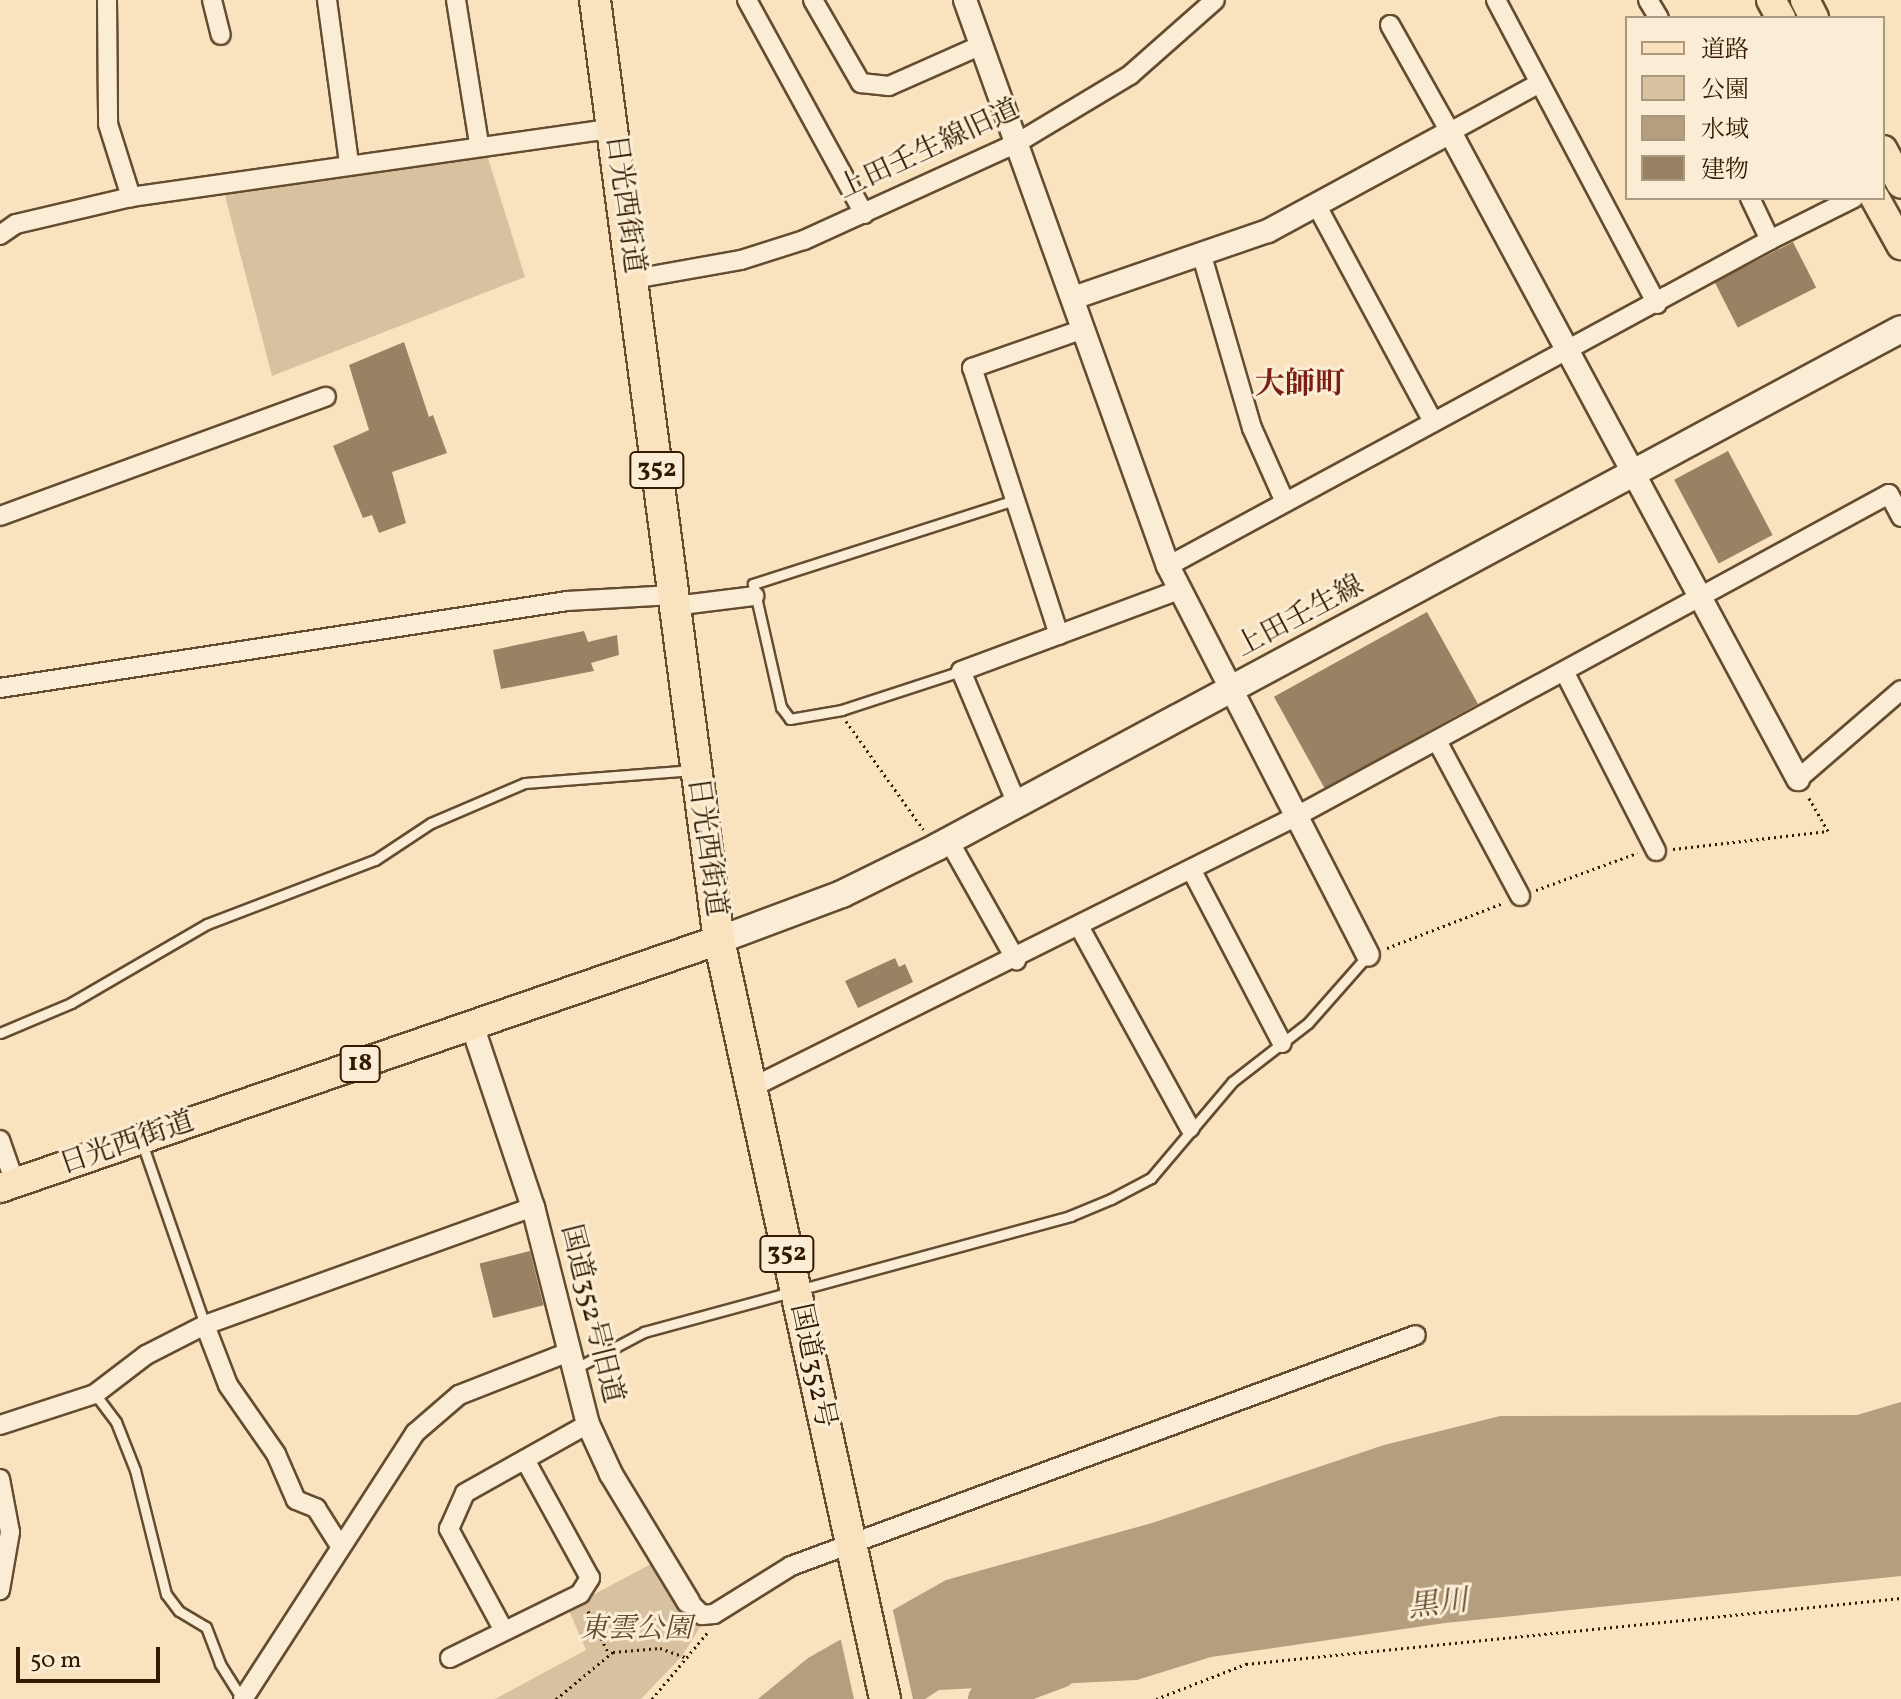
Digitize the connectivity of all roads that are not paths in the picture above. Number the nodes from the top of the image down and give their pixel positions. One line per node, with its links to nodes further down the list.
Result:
1 (107, 0): 22 (street)
2 (212, 0): 12 (street)
3 (327, 0): 20 (street)
4 (456, 0): 17 (street)
5 (595, 0): 15 (highway, 日光西街道 / 352)
6 (747, 0): 27 (street)
7 (813, 0): 13 (street)
8 (965, 0): 13 (street)
9 (1215, 0): 18 (street, 上田壬生線旧道)
10 (1496, 0): 14 (street)
11 (1390, 25): 16 (street)
12 (221, 35)
13 (977, 47): 18 (street)
14 (1540, 83): 16 (street); 34 (street)
15 (614, 128): 17 (street); 32 (highway, 日光西街道 / 352)
16 (1450, 132): 26 (street); 37 (street)
17 (479, 143): 20 (street)
18 (1017, 143): 27 (street, 上田壬生線旧道); 33 (street)
19 (1885, 154): 21 (main road)
20 (349, 163): 22 (street)
21 (1901, 184)
22 (131, 197): 28 (street)
23 (1751, 200): 29 (street)
24 (1850, 200): 29 (street)
25 (1876, 200): 30 (main road)
26 (1318, 208): 31 (street); 39 (street)
27 (864, 214): 32 (street, 上田壬生線旧道)
28 (0, 235)
29 (1770, 240): 34 (street)
30 (1901, 245)
31 (1202, 256): 33 (street); 42 (street)
32 (634, 279): 48 (highway, 日光西街道 / 352)
33 (1073, 298): 35 (street)
34 (1657, 304): 37 (street)
35 (1084, 329): 41 (street); 45 (street)
36 (1901, 329): 40 (main road, 上田壬生線)
37 (1565, 351): 39 (street); 40 (street)
38 (326, 397): 43 (street)
39 (1433, 422): 42 (street)
40 (1632, 475): 49 (street); 55 (main road, 上田壬生線)
41 (1015, 500): 47 (lane); 50 (street)
42 (1285, 502): 45 (street)
43 (0, 516)
44 (1901, 517): 49 (street)
45 (1168, 566): 46 (street)
46 (1179, 590): 50 (street); 55 (street)
47 (754, 596): 48 (street); 51 (lane)
48 (674, 600): 53 (street); 57 (highway, 日光西街道 / 352)
49 (1699, 602): 52 (street); 58 (street)
50 (1059, 635): 51 (street)
51 (961, 671): 59 (street)
52 (1565, 673): 56 (street); 62 (street)
53 (0, 688)
54 (1901, 690): 58 (street)
55 (1229, 691): 59 (main road, 上田壬生線); 60 (street)
56 (1437, 741): 60 (street); 64 (street)
57 (695, 770): 66 (highway, 日光西街道 / 352); 70 (lane)
58 (1798, 779)
59 (1017, 804): 61 (main road, 上田壬生線)
60 (1295, 817): 63 (street); 67 (street)
61 (943, 844): 66 (main road, 上田壬生線); 68 (street)
62 (1656, 851)
63 (1192, 871): 65 (street); 71 (street)
64 (1520, 896)
65 (1080, 928): 68 (street); 73 (street)
66 (719, 940): 69 (main road, 日光西街道 / 18); 72 (highway, 国道352号 / 352)
67 (1368, 955): 71 (lane)
68 (1016, 960): 72 (street)
69 (472, 1025): 75 (main road, 日光西街道 / 18); 77 (street, 国道352号旧道)
70 (0, 1033)
71 (1282, 1043): 73 (lane)
72 (751, 1088): 78 (highway, 国道352号 / 352)
73 (1190, 1128): 78 (lane)
74 (0, 1140): 76 (street)
75 (140, 1140): 76 (main road, 日光西街道 / 18); 79 (lane)
76 (7, 1186)
77 (533, 1207): 79 (street); 81 (street, 国道352号旧道)
78 (794, 1288): 81 (lane); 88 (highway, 国道352号 / 352)
79 (205, 1325): 82 (street); 87 (street)
80 (1416, 1335): 88 (street)
81 (569, 1362): 83 (street, 国道352号旧道); 87 (street)
82 (95, 1394): 84 (street); 93 (lane)
83 (588, 1424): 85 (street); 90 (street, 国道352号旧道)
84 (0, 1425)
85 (525, 1460): 91 (street); 91 (street)
86 (0, 1479): 89 (street)
87 (340, 1546): 93 (street)
88 (854, 1556): 90 (street); 94 (highway, 国道352号 / 352)
89 (0, 1590)
90 (688, 1601)
91 (503, 1629): 92 (street)
92 (450, 1658)
93 (243, 1699)
94 (885, 1699)

